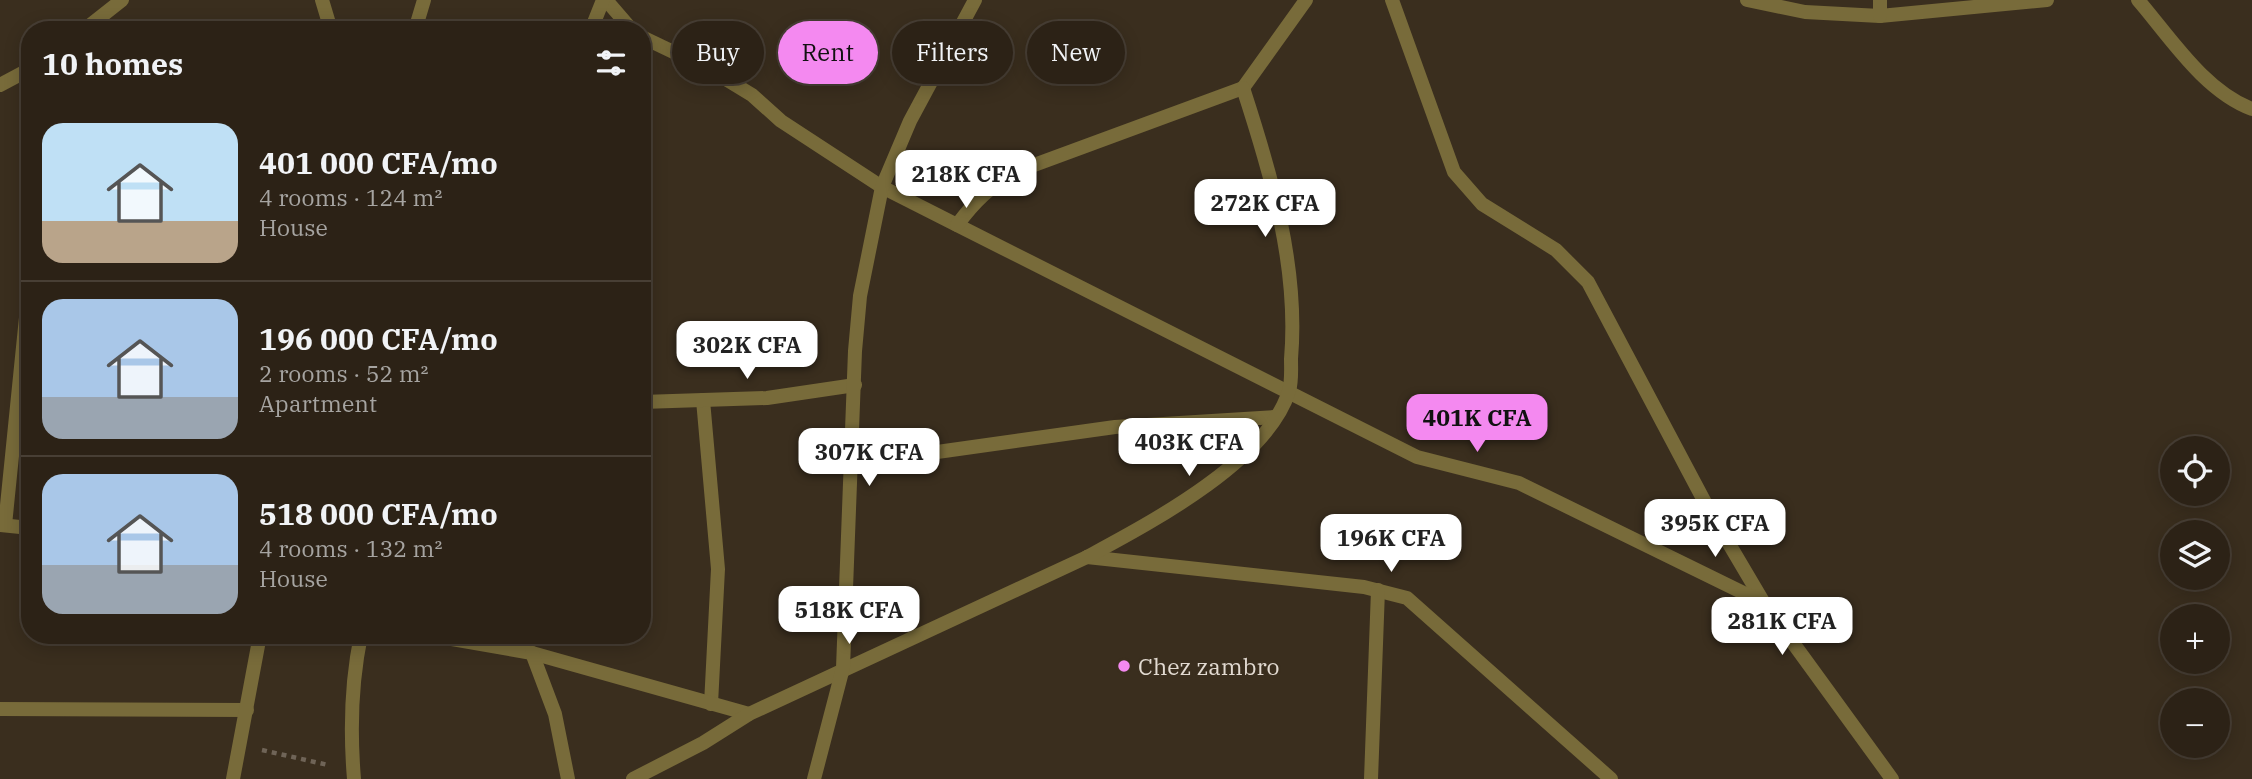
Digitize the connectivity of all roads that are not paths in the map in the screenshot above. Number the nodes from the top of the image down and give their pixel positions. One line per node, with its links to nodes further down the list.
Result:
1 (122, 0): 13 (street)
2 (322, 0): 14 (street)
3 (424, 0): 15 (street)
4 (604, 0): 16 (street); 17 (street)
5 (975, 0): 23 (street)
6 (1306, 0): 21 (street)
7 (1392, 0): 36 (street)
8 (1746, 0): 12 (street)
9 (1880, 0): 12 (street)
10 (2047, 0): 12 (street)
11 (2137, 0): 22 (street)
12 (1880, 16)
13 (95, 21)
14 (328, 21)
15 (418, 21)
16 (595, 21)
17 (624, 21)
18 (651, 41): 23 (street)
19 (21, 74): 20 (street)
20 (0, 85)
21 (1243, 88): 24 (street); 27 (street)
22 (2252, 108)
23 (881, 187): 24 (street); 26 (street)
24 (957, 225): 27 (street)
25 (21, 360): 32 (street)
26 (855, 385): 28 (street); 31 (street)
27 (1289, 391): 30 (street); 36 (street)
28 (703, 400): 29 (street); 42 (street)
29 (651, 402)
30 (1275, 417): 31 (street); 34 (street)
31 (852, 464): 41 (street)
32 (3, 525): 33 (street)
33 (21, 527)
34 (1087, 557): 35 (street); 41 (street)
35 (1378, 590): 51 (street); 52 (street)
36 (1764, 603): 53 (street)
37 (258, 644): 44 (street)
38 (359, 644): 46 (street)
39 (480, 644): 40 (street)
40 (532, 653): 42 (street); 48 (street)
41 (843, 668): 45 (street); 50 (street)
42 (711, 704): 45 (street)
43 (0, 709): 44 (street)
44 (247, 710): 47 (street)
45 (749, 714): 49 (street)
46 (353, 775)
47 (233, 779)
48 (568, 779)
49 (634, 779)
50 (814, 779)
51 (1371, 779)
52 (1611, 779)
53 (1892, 779)

